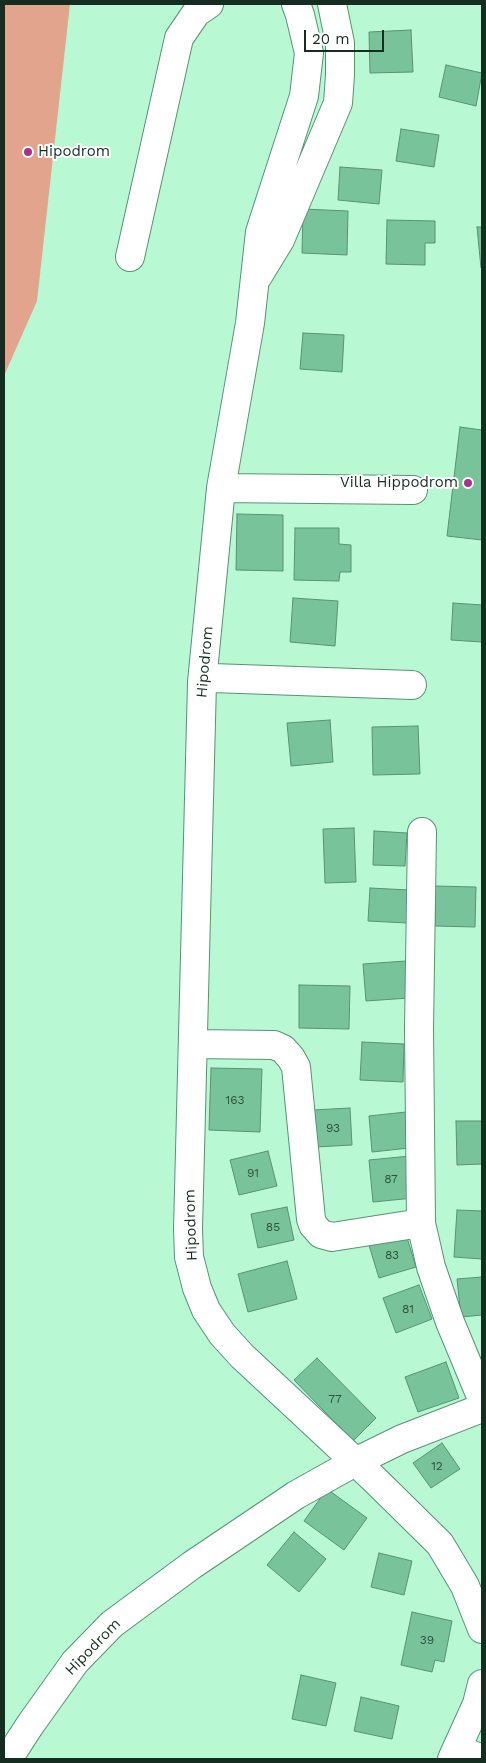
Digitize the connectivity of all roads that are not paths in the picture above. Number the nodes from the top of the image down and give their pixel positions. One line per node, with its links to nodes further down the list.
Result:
1 (209, 4): 4 (street)
2 (296, 4): 5 (street, Hipodrom)
3 (332, 4): 5 (street, Hipodrom)
4 (130, 257)
5 (254, 284): 6 (street, Hipodrom)
6 (221, 488): 7 (street); 8 (street, Hipodrom)
7 (413, 490)
8 (202, 682): 9 (street); 11 (street, Hipodrom)
9 (412, 684)
10 (422, 832): 12 (street)
11 (193, 1044): 12 (street); 15 (street, Hipodrom)
12 (421, 1224): 13 (street)
13 (482, 1399)
14 (482, 1408): 15 (street, Hipodrom)
15 (355, 1462): 16 (street, Hipodrom); 19 (street, Hipodrom)
16 (482, 1629)
17 (482, 1684): 18 (street)
18 (464, 1756)
19 (8, 1759)

